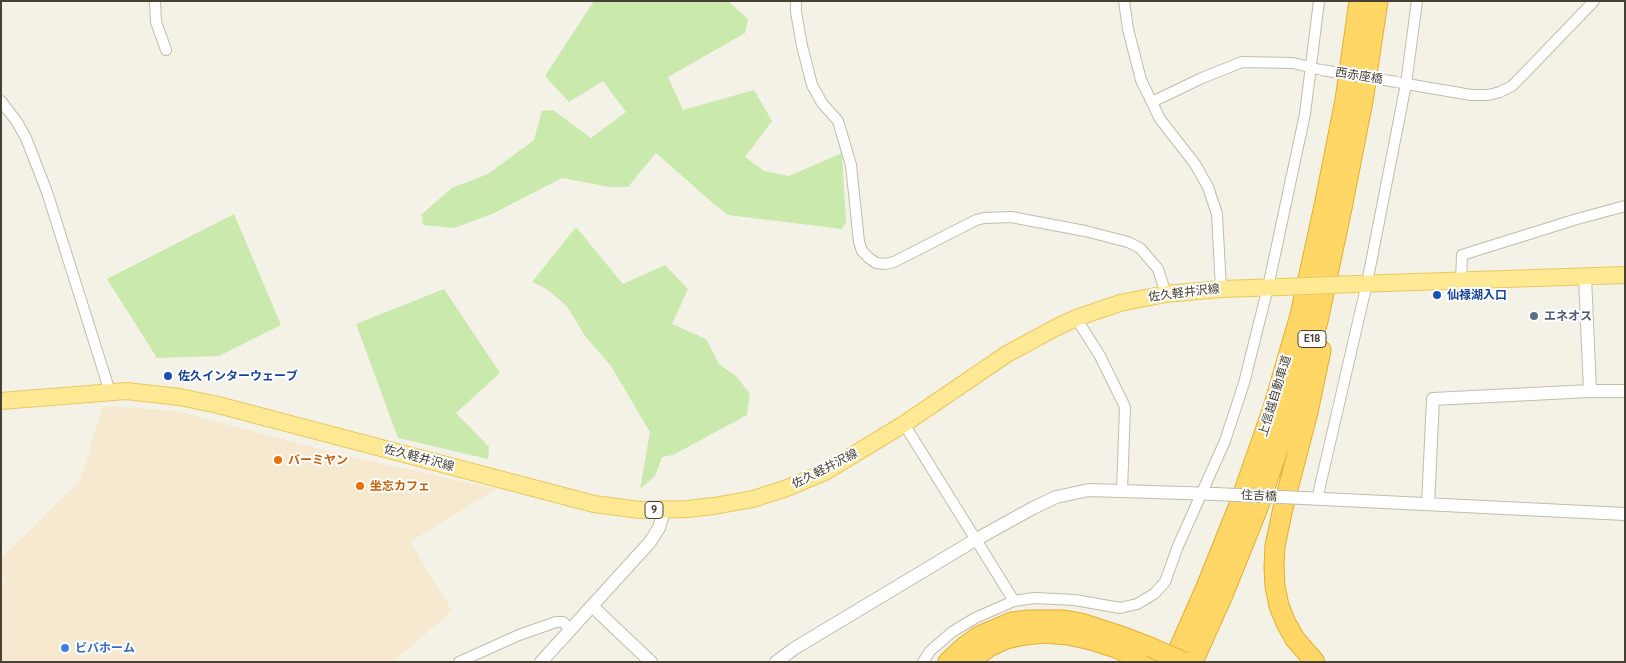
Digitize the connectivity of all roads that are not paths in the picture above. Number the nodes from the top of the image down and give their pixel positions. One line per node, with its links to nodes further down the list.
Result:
1 (154, 1): 9 (street)
2 (796, 1): 22 (street)
3 (1124, 1): 13 (street)
4 (1319, 1): 10 (street)
5 (1360, 1): 33 (highway, 上信越自動車道 / E18)
6 (1378, 1): 15 (highway, 上信越自動車道 / E18)
7 (1417, 1): 11 (street)
8 (1594, 1): 11 (street, 西赤座橋)
9 (166, 50)
10 (1316, 69): 11 (street, 西赤座橋, bridge); 13 (street, 西赤座橋); 20 (street)
11 (1401, 83): 19 (street)
12 (1, 101): 26 (street)
13 (1152, 102): 21 (street)
14 (1625, 206): 18 (street)
15 (1342, 208): 51 (highway, 上信越自動車道 / E18); 52 (highway)
16 (1625, 274): 17 (main road, 佐久軽井沢線 / 9)
17 (1585, 277): 18 (main road, 佐久軽井沢線 / 9); 24 (street)
18 (1461, 281): 19 (main road, 佐久軽井沢線 / 9)
19 (1362, 284): 20 (main road, 佐久軽井沢線 / 9, bridge); 31 (street)
20 (1275, 287): 21 (main road, 佐久軽井沢線 / 9); 30 (street)
21 (1221, 288): 22 (main road, 佐久軽井沢線 / 9)
22 (1166, 294): 23 (main road, 佐久軽井沢線 / 9)
23 (1076, 318): 28 (main road, 佐久軽井沢線 / 9); 29 (street)
24 (1590, 391): 25 (street); 32 (street)
25 (1625, 391)
26 (110, 392): 27 (main road, 佐久軽井沢線 / 9); 34 (main road, 佐久軽井沢線 / 9)
27 (1, 401)
28 (904, 424): 34 (main road, 佐久軽井沢線 / 9); 36 (street)
29 (1122, 490): 30 (street, 住吉橋); 36 (street, 住吉橋)
30 (1209, 493): 31 (street, 住吉橋, bridge); 37 (street)
31 (1318, 499): 32 (street, 住吉橋)
32 (1428, 504): 35 (street, 住吉橋)
33 (1239, 505): 48 (highway); 49 (highway, 上信越自動車道 / E18)
34 (664, 510): 38 (street)
35 (1625, 514)
36 (975, 540): 37 (street); 44 (street, 住吉橋)
37 (1014, 601): 45 (street)
38 (592, 606): 39 (street); 43 (street)
39 (570, 629): 41 (street); 42 (street)
40 (1147, 656): 46 (highway); 47 (highway); 50 (highway, bridge)
41 (459, 662)
42 (541, 662)
43 (651, 662)
44 (776, 662)
45 (923, 662)
46 (948, 662)
47 (968, 662)
48 (1166, 662)
49 (1173, 662)
50 (1184, 662)
51 (1193, 662)
52 (1315, 662)

